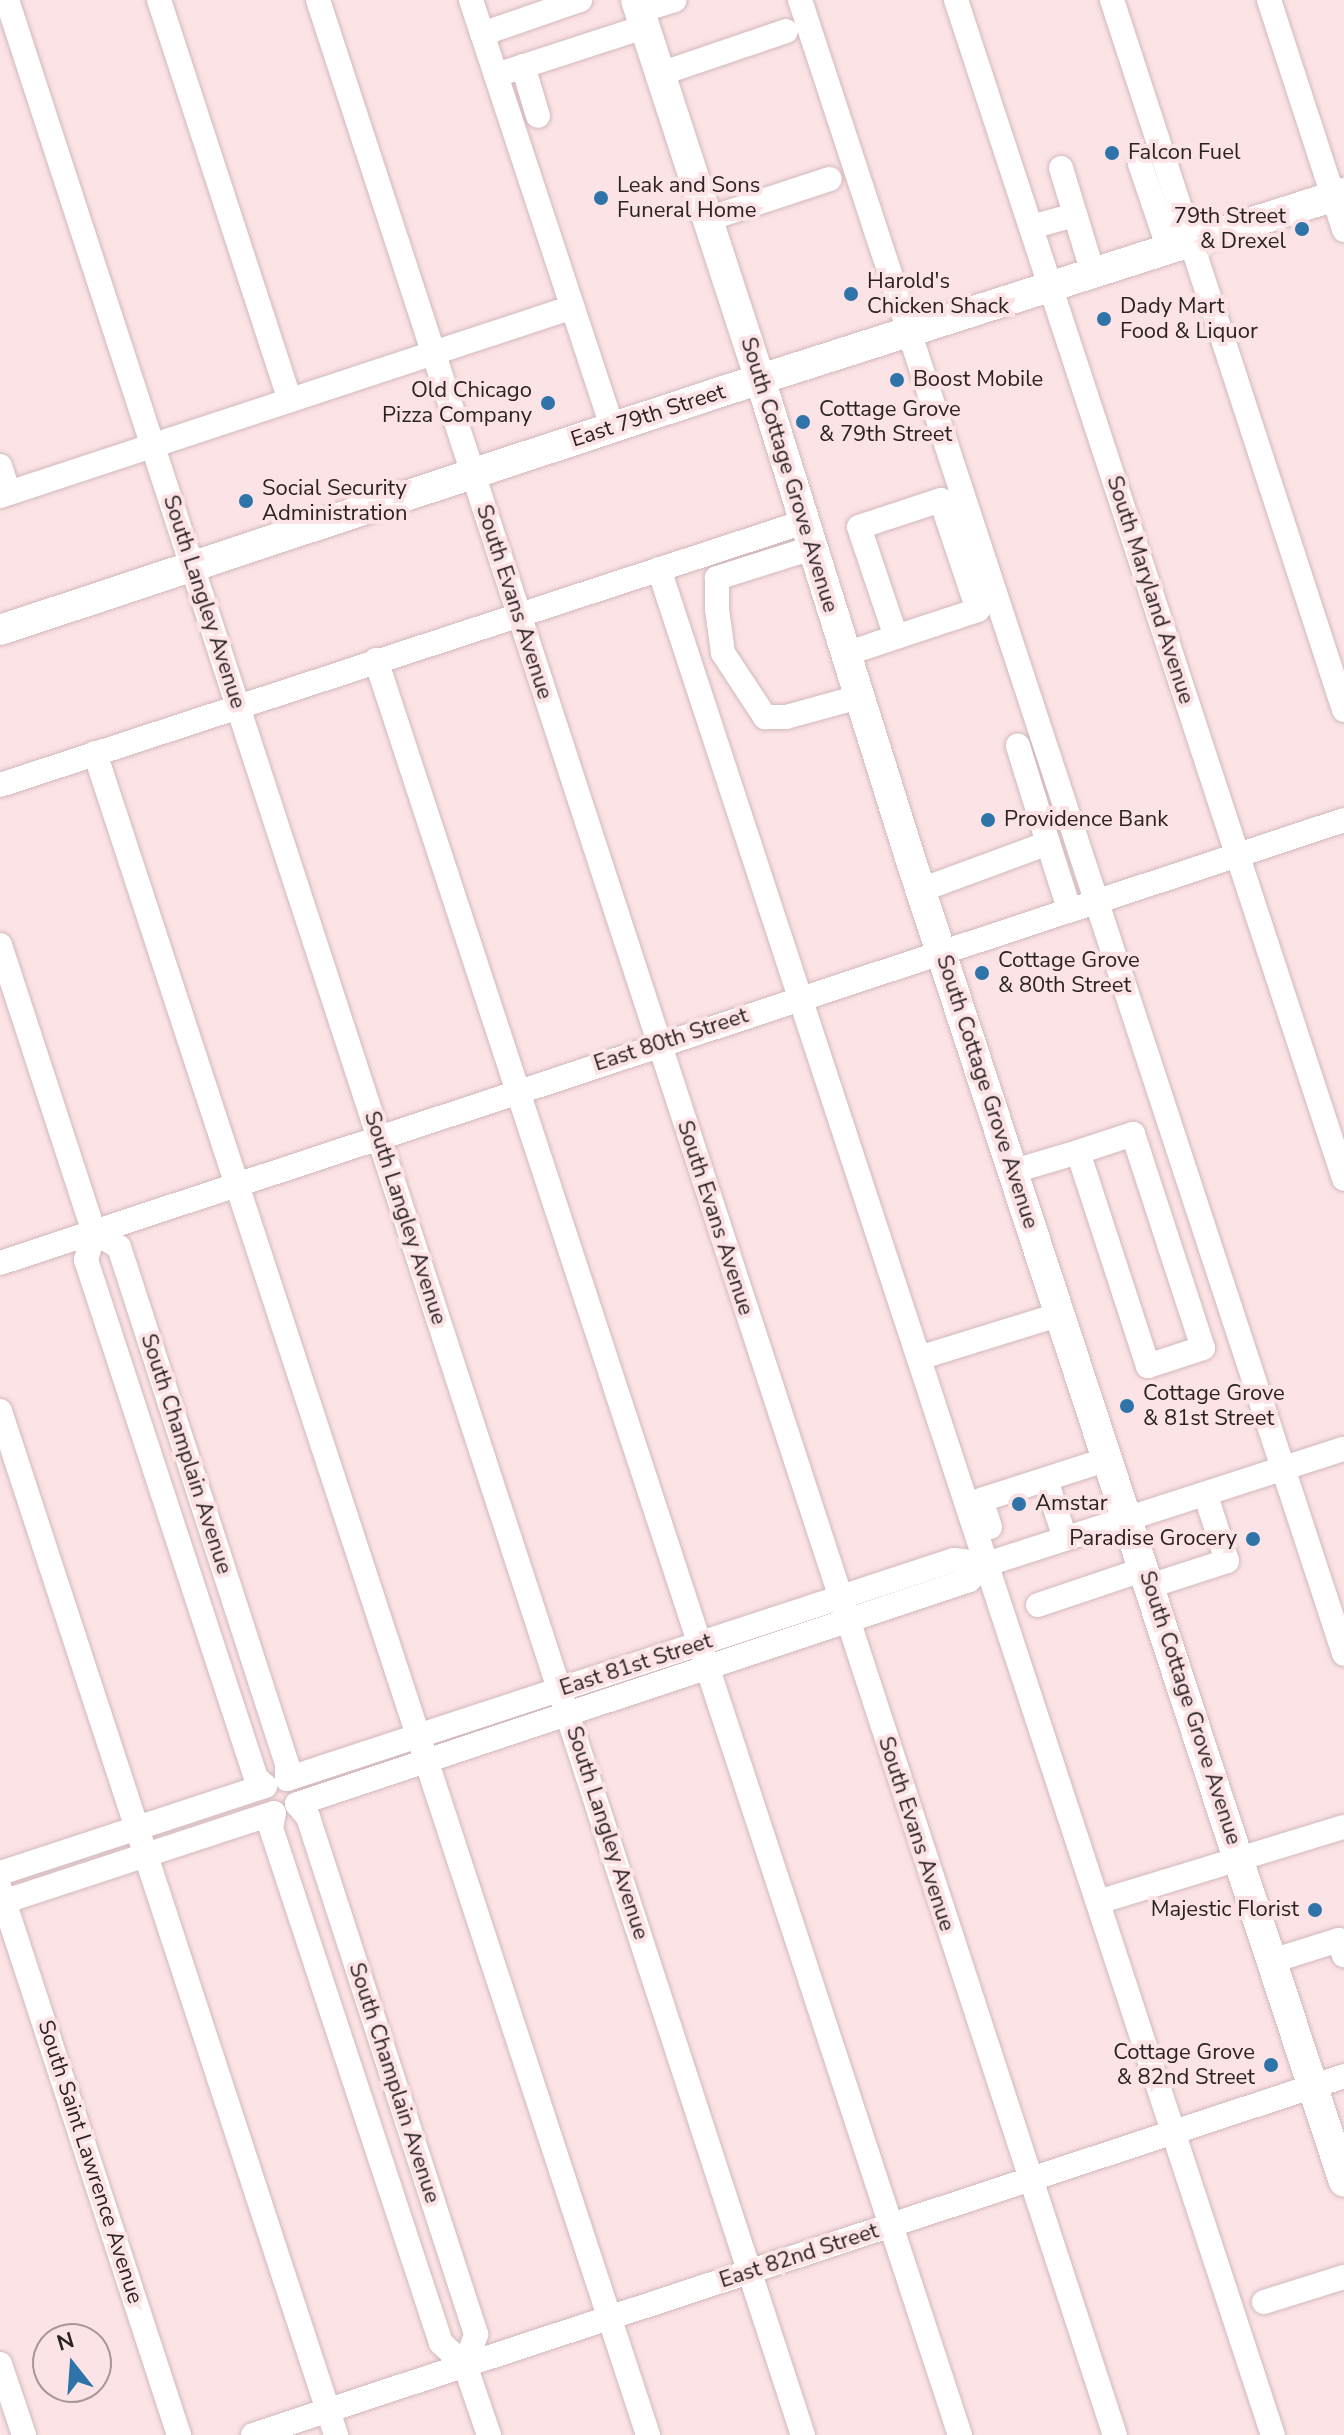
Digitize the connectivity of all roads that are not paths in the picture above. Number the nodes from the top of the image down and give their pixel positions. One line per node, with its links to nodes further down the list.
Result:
1 (7, 0): 11 (street); 36 (street, South Langley Avenue)
2 (159, 0): 34 (street)
3 (318, 0): 32 (street, South Evans Avenue)
4 (471, 0): 14 (street)
5 (580, 0): 14 (street)
6 (674, 0): 12 (street)
7 (800, 0): 31 (street)
8 (956, 0): 25 (street, South Maryland Avenue)
9 (1112, 0): 27 (street)
10 (1269, 0): 22 (street)
11 (0, 2)
12 (640, 13): 15 (street); 16 (main road, South Cottage Grove Avenue)
13 (786, 31): 16 (street)
14 (482, 34): 17 (street)
15 (523, 66): 17 (street); 18 (street)
16 (660, 74): 24 (main road, South Cottage Grove Avenue)
17 (496, 75): 30 (street)
18 (538, 116)
19 (1140, 164): 27 (street)
20 (1061, 168): 23 (street)
21 (830, 179): 24 (street)
22 (1338, 195): 26 (street); 27 (main road, East 79th Street)
23 (1075, 215): 25 (street); 28 (street)
24 (708, 219): 33 (main road, South Cottage Grove Avenue)
25 (1031, 227): 29 (street, South Maryland Avenue)
26 (1344, 230)
27 (1179, 246): 28 (main road, East 79th Street); 50 (street)
28 (1093, 273): 29 (main road, East 79th Street)
29 (1050, 287): 31 (main road, East 79th Street); 56 (street, South Maryland Avenue)
30 (573, 307): 32 (street); 35 (street)
31 (908, 332): 33 (main road, East 79th Street); 58 (street)
32 (433, 353): 34 (street); 38 (street, South Evans Avenue)
33 (760, 379): 35 (main road, East 79th Street); 40 (main road, South Cottage Grove Avenue)
34 (290, 400): 36 (street)
35 (612, 427): 38 (main road, East 79th Street)
36 (153, 445): 39 (street); 41 (street, South Langley Avenue)
37 (0, 466): 39 (street)
38 (473, 473): 41 (main road, East 79th Street); 43 (street, South Evans Avenue)
39 (4, 494)
40 (808, 535): 42 (street); 46 (main road, South Cottage Grove Avenue); 48 (street)
41 (192, 566): 44 (main road, East 79th Street); 49 (street, South Langley Avenue)
42 (659, 569): 43 (street); 62 (street)
43 (519, 614): 47 (street); 63 (street, South Evans Avenue)
44 (0, 630)
45 (896, 637): 45 (street); 46 (street)
46 (846, 654): 48 (main road, South Cottage Grove Avenue)
47 (376, 660): 49 (street); 64 (street)
48 (859, 697): 57 (main road, South Cottage Grove Avenue)
49 (238, 705): 52 (street); 65 (street, South Langley Avenue)
50 (1344, 710)
51 (1018, 746): 55 (street)
52 (95, 753): 53 (street); 69 (street)
53 (0, 785)
54 (1344, 820): 56 (street, East 80th Street)
55 (1048, 843): 57 (street); 59 (street)
56 (1237, 855): 58 (street, East 80th Street); 68 (street, South Maryland Avenue)
57 (921, 890): 61 (main road, South Cottage Grove Avenue)
58 (1095, 900): 59 (street, East 80th Street); 77 (street)
59 (1069, 909): 61 (street, East 80th Street)
60 (0, 945): 70 (street, South Champlain Avenue)
61 (940, 951): 62 (street, East 80th Street); 67 (main road, South Cottage Grove Avenue)
62 (800, 997): 63 (street, East 80th Street); 73 (street)
63 (658, 1044): 64 (street, East 80th Street); 87 (street, South Evans Avenue)
64 (518, 1091): 65 (street, East 80th Street); 88 (street)
65 (378, 1138): 69 (street, East 80th Street); 91 (street, South Langley Avenue)
66 (1078, 1152): 66 (street); 67 (street)
67 (1014, 1171): 72 (main road, South Cottage Grove Avenue)
68 (1344, 1179)
69 (236, 1185): 70 (street, East 80th Street); 93 (street)
70 (94, 1232): 71 (street, East 80th Street); 79 (street, South Champlain Avenue); 81 (street, South Champlain Avenue)
71 (0, 1263)
72 (1061, 1314): 73 (street); 76 (main road, South Cottage Grove Avenue)
73 (919, 1358): 84 (street)
74 (0, 1411): 99 (street)
75 (1344, 1449): 77 (street, East 81st Street)
76 (1108, 1459): 78 (street); 82 (main road, South Cottage Grove Avenue)
77 (1283, 1468): 80 (street, East 81st Street); 89 (street)
78 (1046, 1480): 83 (street); 84 (street)
79 (196, 1485): 81 (street); 95 (street, South Champlain Avenue)
80 (1205, 1493): 82 (street, East 81st Street); 85 (street)
81 (164, 1497): 95 (street, South Champlain Avenue)
82 (1128, 1518): 83 (street, East 81st Street); 85 (main road, South Cottage Grove Avenue)
83 (1065, 1538): 84 (street, East 81st Street)
84 (994, 1562): 87 (street, East 81st Street); 104 (street)
85 (1147, 1578): 86 (street); 101 (main road, South Cottage Grove Avenue)
86 (1038, 1605)
87 (843, 1610): 88 (street, East 81st Street); 90 (street, East 81st Street); 112 (street, South Evans Avenue)
88 (700, 1644): 90 (street); 91 (street, East 81st Street)
89 (1344, 1654)
90 (709, 1668): 92 (street, East 81st Street); 114 (street)
91 (559, 1689): 92 (street, South Langley Avenue); 93 (street, East 81st Street)
92 (568, 1716): 94 (street, East 81st Street); 115 (street, South Langley Avenue)
93 (419, 1735): 94 (street); 95 (street, East 81st Street)
94 (428, 1762): 96 (street, East 81st Street); 118 (street)
95 (276, 1783): 96 (street); 97 (street); 99 (street, East 81st Street)
96 (297, 1804): 97 (street); 109 (street, South Champlain Avenue)
97 (274, 1813): 100 (street); 110 (street, South Champlain Avenue)
98 (1344, 1827): 101 (street)
99 (137, 1828): 100 (street); 102 (street, East 81st Street)
100 (146, 1855): 103 (street); 121 (street)
101 (1239, 1859): 104 (street); 106 (main road, South Cottage Grove Avenue)
102 (0, 1873)
103 (1, 1898): 123 (street, South Saint Lawrence Avenue)
104 (1098, 1902): 111 (street)
105 (1344, 1955): 106 (street)
106 (1272, 1961): 108 (main road, South Cottage Grove Avenue)
107 (1344, 2076): 108 (street, East 82nd Street)
108 (1313, 2087): 111 (street, East 82nd Street); 113 (main road, South Cottage Grove Avenue)
109 (397, 2092): 110 (street); 120 (street, South Champlain Avenue)
110 (362, 2104): 120 (street, South Champlain Avenue)
111 (1174, 2133): 112 (street, East 82nd Street); 131 (street)
112 (1030, 2180): 114 (street, East 82nd Street); 130 (street, South Evans Avenue)
113 (1344, 2182)
114 (891, 2226): 115 (street, East 82nd Street); 129 (street)
115 (750, 2272): 118 (street, East 82nd Street); 128 (street, South Langley Avenue)
116 (1344, 2277): 117 (street)
117 (1264, 2302)
118 (609, 2318): 120 (street, East 82nd Street); 127 (street)
119 (0, 2364): 122 (street)
120 (465, 2365): 121 (street, East 82nd Street); 126 (street, South Champlain Avenue)
121 (328, 2410): 124 (street, East 82nd Street); 125 (street)
122 (24, 2435)
123 (179, 2435)
124 (253, 2435)
125 (336, 2435)
126 (489, 2435)
127 (648, 2435)
128 (803, 2435)
129 (960, 2435)
130 (1115, 2435)
131 (1273, 2435)

